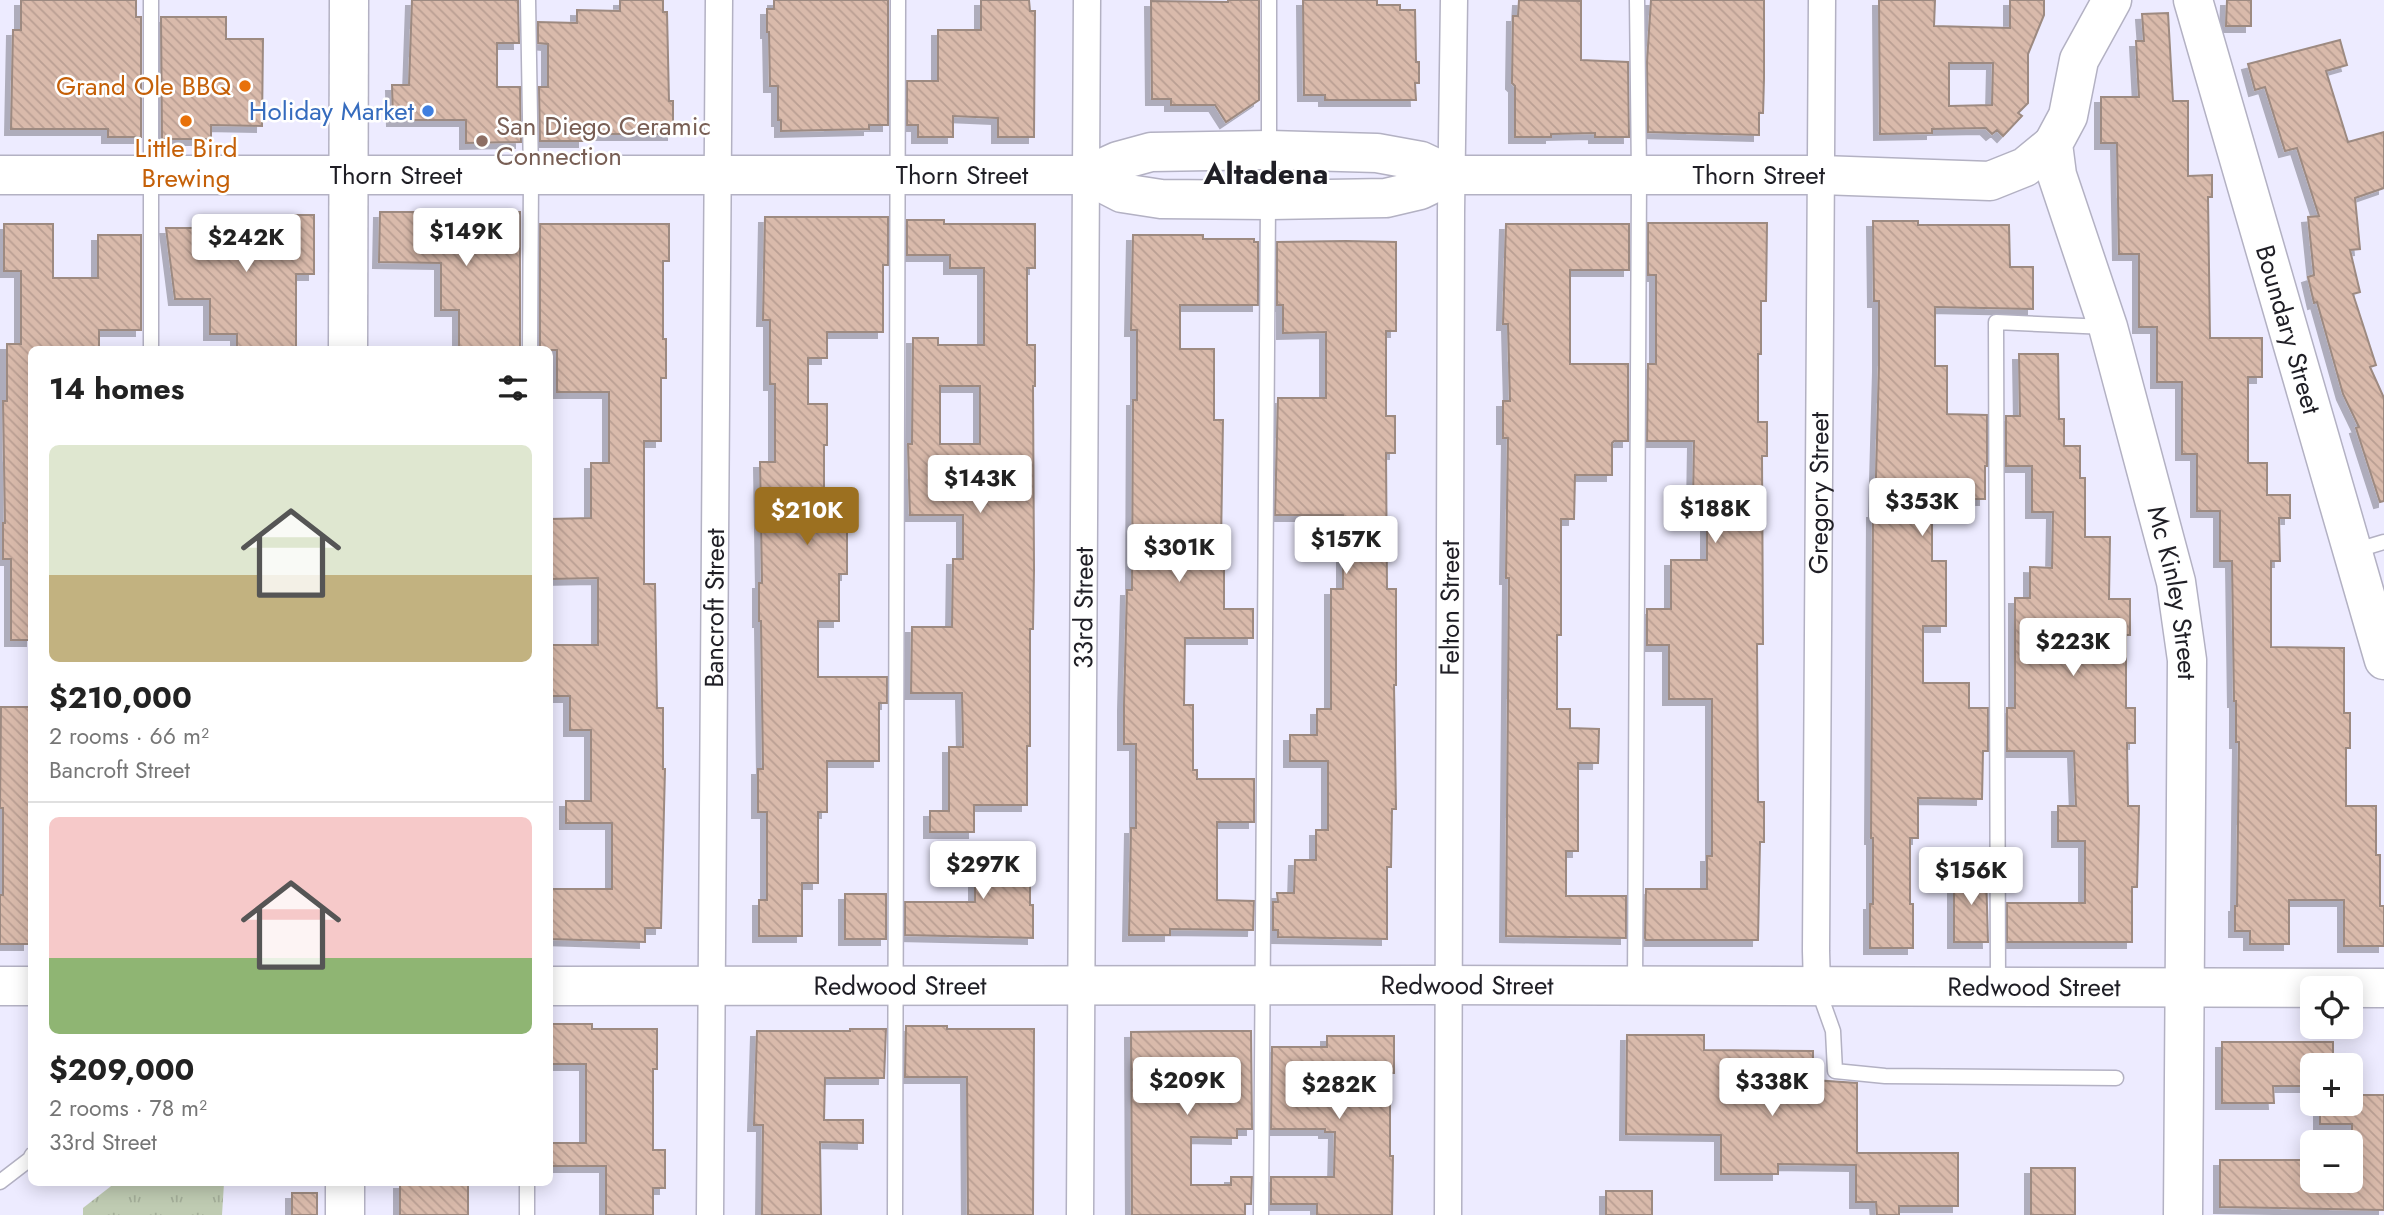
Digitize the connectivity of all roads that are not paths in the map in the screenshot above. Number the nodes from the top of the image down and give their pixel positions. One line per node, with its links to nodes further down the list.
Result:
1 (151, 0): 16 (lane)
2 (349, 0): 17 (street)
3 (528, 0): 22 (lane)
4 (719, 0): 18 (street, Bancroft Street)
5 (898, 0): 23 (lane)
6 (1087, 0): 19 (street, 33rd Street)
7 (1269, 0): 14 (lane)
8 (1454, 0): 20 (street, Felton Street)
9 (1637, 0): 24 (lane)
10 (1822, 0): 21 (street, Gregory Street)
11 (2112, 0): 13 (street)
12 (2193, 0): 30 (street, Boundary Street)
13 (2053, 144): 21 (street, Thorn Street); 26 (street, Mc Kinley Street)
14 (1269, 150): 19 (street, Thorn Street); 20 (street, Thorn Street)
15 (0, 175): 16 (street, Thorn Street)
16 (152, 175): 17 (street, Thorn Street); 27 (lane)
17 (348, 175): 22 (street, Thorn Street); 28 (street)
18 (718, 175): 22 (street, Thorn Street); 23 (street, Thorn Street); 38 (street, Bancroft Street)
19 (1087, 175): 23 (street, Thorn Street); 25 (street, Thorn Street); 33 (street, 33rd Street)
20 (1451, 175): 24 (street, Thorn Street); 25 (street, Thorn Street); 34 (street, Felton Street)
21 (1821, 175): 24 (street, Thorn Street); 41 (street, Gregory Street)
22 (531, 176): 29 (lane)
23 (897, 176): 32 (lane)
24 (1639, 176): 40 (lane)
25 (1268, 200): 39 (lane)
26 (2108, 327): 42 (lane); 43 (street, Mc Kinley Street)
27 (151, 346)
28 (348, 346)
29 (530, 346)
30 (2368, 547): 31 (street, Boundary Street)
31 (2384, 660)
32 (895, 985): 33 (street, Redwood Street); 38 (street, Redwood Street); 53 (lane)
33 (1082, 985): 39 (street, Redwood Street); 54 (street, 33rd Street)
34 (1448, 985): 39 (street, Redwood Street); 40 (street, Redwood Street); 56 (street, Felton Street)
35 (0, 986): 36 (street)
36 (28, 986)
37 (553, 986): 38 (street, Redwood Street)
38 (713, 986): 52 (street, Bancroft Street)
39 (1263, 986): 55 (lane)
40 (1635, 987): 41 (street, Redwood Street)
41 (1817, 987): 42 (street, Redwood Street); 45 (lane)
42 (1998, 987): 43 (street, Redwood Street)
43 (2185, 988): 44 (street, Redwood Street); 57 (street, Mc Kinley Street)
44 (2384, 988)
45 (2116, 1078)
46 (28, 1159): 47 (lane)
47 (0, 1182)
48 (345, 1186): 50 (street)
49 (527, 1186): 51 (lane)
50 (345, 1215)
51 (527, 1215)
52 (710, 1215)
53 (895, 1215)
54 (1080, 1215)
55 (1261, 1215)
56 (1448, 1215)
57 (2183, 1215)

